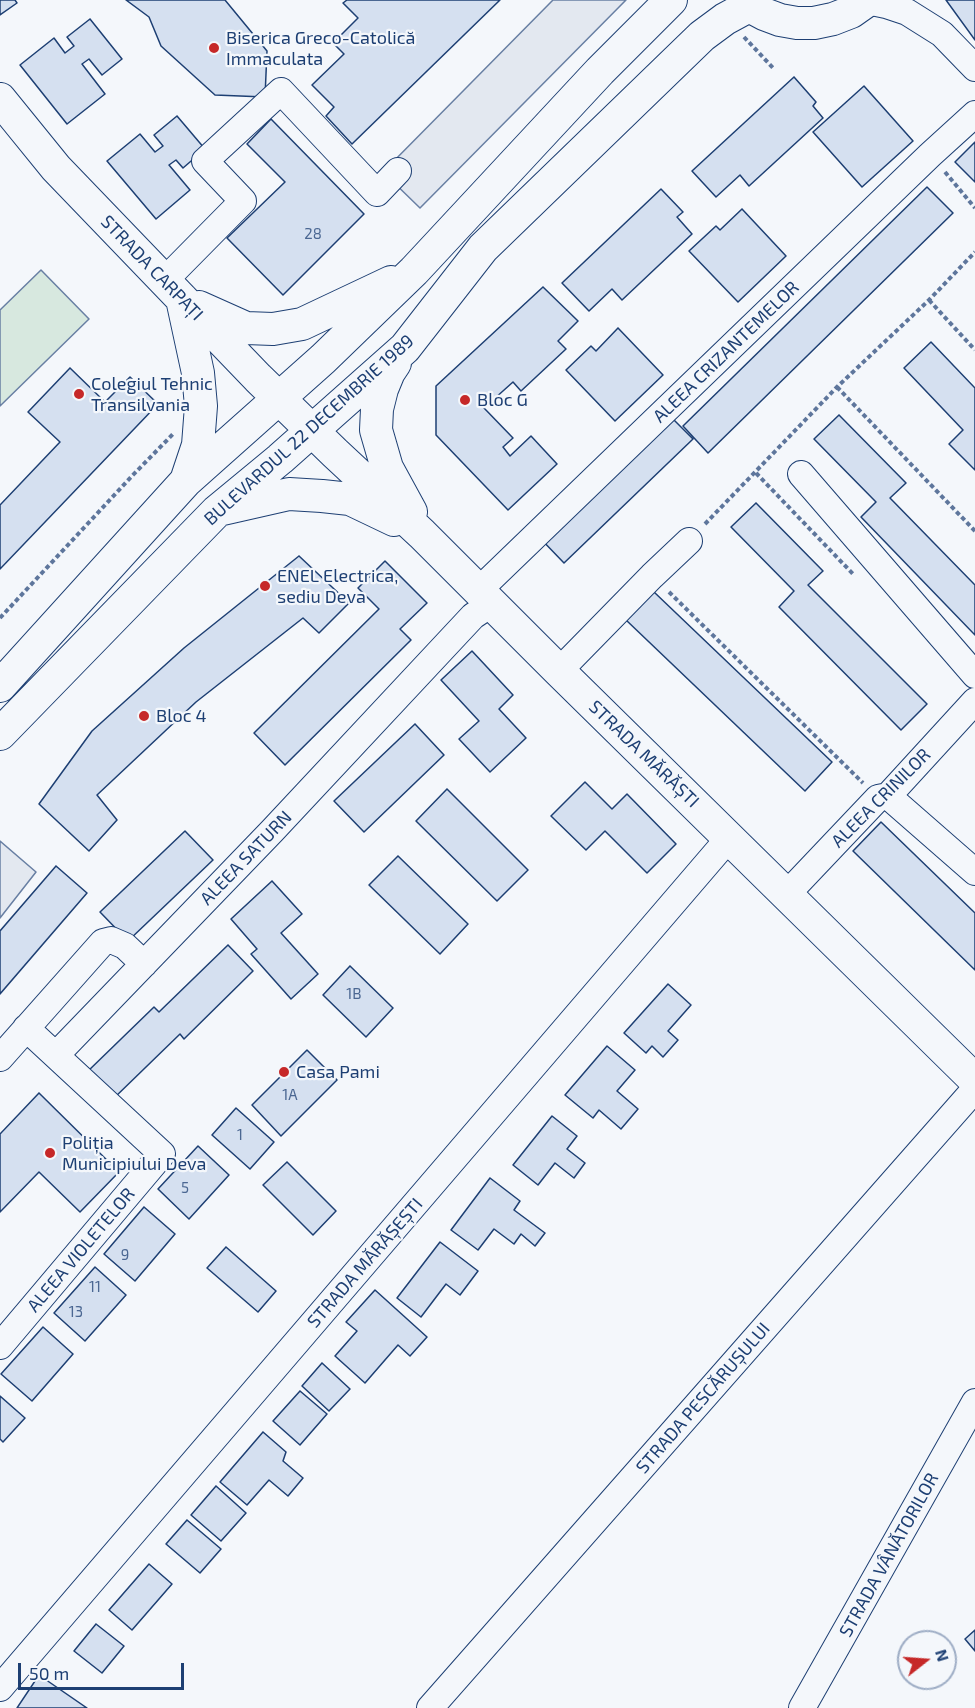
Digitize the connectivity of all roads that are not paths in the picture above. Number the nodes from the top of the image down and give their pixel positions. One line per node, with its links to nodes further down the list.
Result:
1 (671, 0): 10 (main road)
2 (867, 0): 4 (main road); 5 (street)
3 (926, 0): 5 (street)
4 (746, 3): 12 (main road, BULEVARDUL 22 DECEMBRIE 1989)
5 (942, 34): 6 (street)
6 (975, 68)
7 (0, 99): 11 (main road, STRADA CARPAȚI)
8 (975, 114): 20 (street, ALEEA CRIZANTEMELOR)
9 (398, 171): 11 (street)
10 (414, 271): 11 (main road); 13 (main road)
11 (173, 290): 13 (main road, STRADA CARPAȚI); 16 (main road)
12 (405, 348): 14 (main road, BULEVARDUL 22 DECEMBRIE 1989); 18 (main road)
13 (279, 398): 14 (main road, STRADA CARPAȚI); 16 (main road)
14 (311, 430): 17 (main road, BULEVARDUL 22 DECEMBRIE 1989); 18 (main road, STRADA MĂRĂȘTI)
15 (801, 474): 22 (street)
16 (186, 481): 23 (main road)
17 (216, 511): 18 (main road); 25 (main road, BULEVARDUL 22 DECEMBRIE 1989)
18 (422, 534): 20 (main road, STRADA MĂRĂȘTI)
19 (689, 542): 21 (street)
20 (484, 598): 21 (main road, STRADA MĂRĂȘTI); 30 (street, ALEEA SATURN)
21 (559, 671): 27 (main road, STRADA MĂRĂȘTI)
22 (975, 675)
23 (0, 686)
24 (975, 701): 26 (street, ALEEA CRINILOR)
25 (0, 734)
26 (883, 797): 28 (street); 29 (street, ALEEA CRINILOR)
27 (729, 838): 29 (main road, STRADA MĂRĂȘTI); 38 (street, STRADA MĂRĂȘEȘTI)
28 (975, 872)
29 (786, 895): 34 (main road, STRADA MĂRĂȘTI)
30 (144, 964): 31 (street); 32 (street, ALEEA SATURN)
31 (26, 1028): 32 (street); 33 (street)
32 (56, 1055): 36 (street, ALEEA VIOLETELOR)
33 (0, 1058)
34 (975, 1080)
35 (975, 1089): 39 (street, STRADA PESCĂRUȘULUI)
36 (0, 1346)
37 (975, 1402): 40 (street, STRADA VÂNĂTORILOR)
38 (0, 1688)
39 (430, 1708)
40 (802, 1708)

